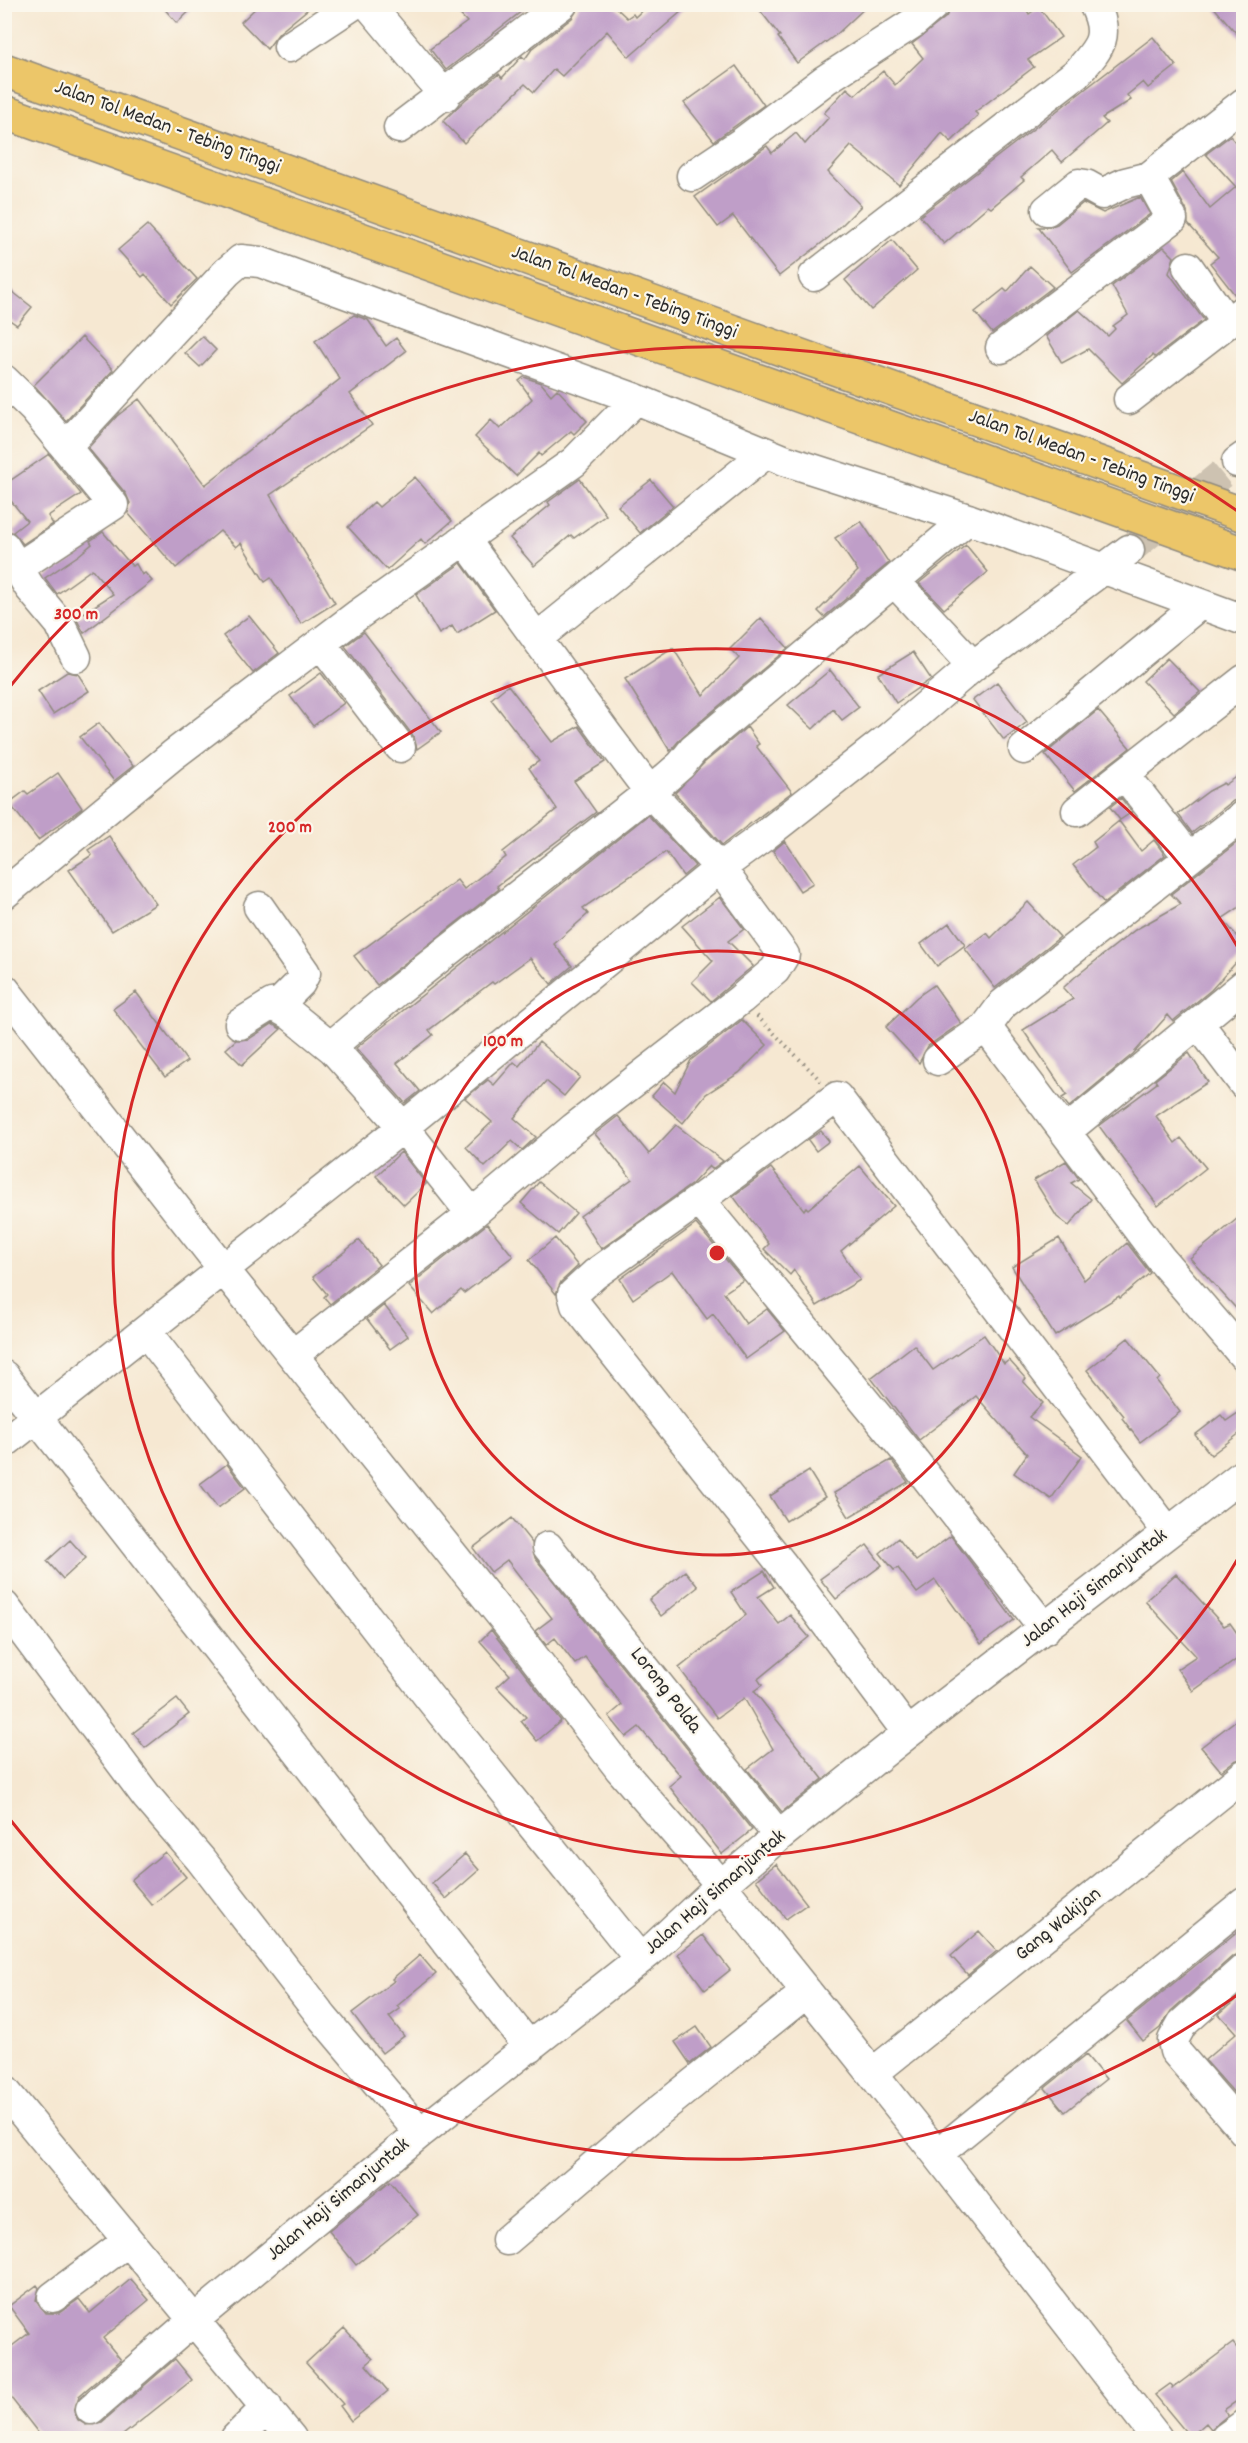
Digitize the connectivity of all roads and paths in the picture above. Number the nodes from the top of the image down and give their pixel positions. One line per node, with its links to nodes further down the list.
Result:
1 (354, 4): 6 (street)
2 (368, 4): 8 (street)
3 (562, 4): 8 (street)
4 (935, 4): 12 (street)
5 (1094, 4): 16 (street)
6 (290, 47)
7 (4, 70): 24 (highway, Jalan Tol Medan - Tebing Tinggi)
8 (445, 96): 11 (street)
9 (1244, 103): 13 (street)
10 (4, 112): 27 (highway, Jalan Tol Medan - Tebing Tinggi)
11 (399, 128)
12 (692, 176)
13 (1149, 177): 14 (street); 18 (street)
14 (1047, 210)
15 (1188, 267): 17 (street)
16 (813, 276)
17 (1235, 316): 21 (street)
18 (1000, 348)
19 (20, 394): 22 (street)
20 (636, 399): 22 (street); 23 (street); 26 (street)
21 (1129, 399)
22 (66, 446): 28 (street)
23 (766, 453): 25 (street); 33 (street)
24 (1244, 515)
25 (968, 519): 29 (street); 30 (street)
26 (465, 540): 33 (street); 34 (street)
27 (1244, 554)
28 (11, 557): 35 (street)
29 (1118, 559): 31 (street); 36 (street)
30 (894, 581): 36 (street); 41 (street)
31 (1200, 604): 32 (street); 39 (street)
32 (1244, 620)
33 (537, 638): 41 (street)
34 (322, 645): 38 (street); 46 (street)
35 (76, 657)
36 (973, 666): 45 (street)
37 (1244, 680): 40 (street)
38 (400, 747)
39 (1024, 748)
40 (1124, 774): 42 (street); 44 (street)
41 (650, 792): 45 (street); 55 (street)
42 (1077, 811)
43 (1244, 814): 44 (street)
44 (1189, 857): 54 (street)
45 (720, 868): 50 (street); 59 (street)
46 (4, 894)
47 (259, 907): 51 (street)
48 (1244, 985): 52 (street)
49 (4, 989): 63 (street)
50 (741, 999): 58 (path); 62 (street)
51 (277, 1006): 53 (street); 55 (street)
52 (1198, 1023): 57 (street); 60 (street)
53 (240, 1024)
54 (986, 1027): 56 (street); 60 (street)
55 (333, 1049): 59 (street)
56 (938, 1060)
57 (1244, 1084)
58 (837, 1097): 61 (street); 71 (street)
59 (403, 1127): 62 (street); 63 (street)
60 (1065, 1132): 66 (street)
61 (699, 1200): 74 (street); 75 (street)
62 (472, 1214): 65 (street)
63 (225, 1271): 64 (street); 65 (street)
64 (147, 1333): 68 (street); 80 (street)
65 (292, 1355): 78 (street)
66 (1244, 1356)
67 (4, 1376): 68 (street)
68 (39, 1419): 69 (street); 83 (street)
69 (4, 1443)
70 (1244, 1474): 71 (street, Jalan Haji Simanjuntak)
71 (1167, 1532): 74 (street, Jalan Haji Simanjuntak)
72 (548, 1547): 77 (street, Lorong Polda)
73 (4, 1606): 87 (street)
74 (1045, 1629): 75 (street, Jalan Haji Simanjuntak)
75 (908, 1732): 77 (street, Jalan Haji Simanjuntak)
76 (1244, 1775): 84 (street, Gang Wakijan)
77 (779, 1836): 78 (street, Jalan Haji Simanjuntak)
78 (721, 1886): 80 (street, Jalan Haji Simanjuntak); 82 (street)
79 (1244, 1903): 88 (street)
80 (640, 1959): 83 (street, Jalan Haji Simanjuntak)
81 (1244, 1970): 86 (street)
82 (807, 1992): 84 (street); 89 (street)
83 (530, 2048): 87 (street, Jalan Haji Simanjuntak)
84 (873, 2073): 88 (street)
85 (4, 2090): 90 (street)
86 (1241, 2124)
87 (420, 2133): 92 (street, Jalan Haji Simanjuntak)
88 (938, 2154): 98 (street)
89 (507, 2240)
90 (128, 2241): 91 (street); 92 (street)
91 (53, 2297)
92 (194, 2320): 93 (street); 94 (street, Jalan Haji Simanjuntak)
93 (267, 2407): 96 (street); 97 (street)
94 (91, 2409)
95 (1244, 2425): 99 (street)
96 (236, 2439)
97 (291, 2439)
98 (1157, 2439)
99 (1226, 2439)

